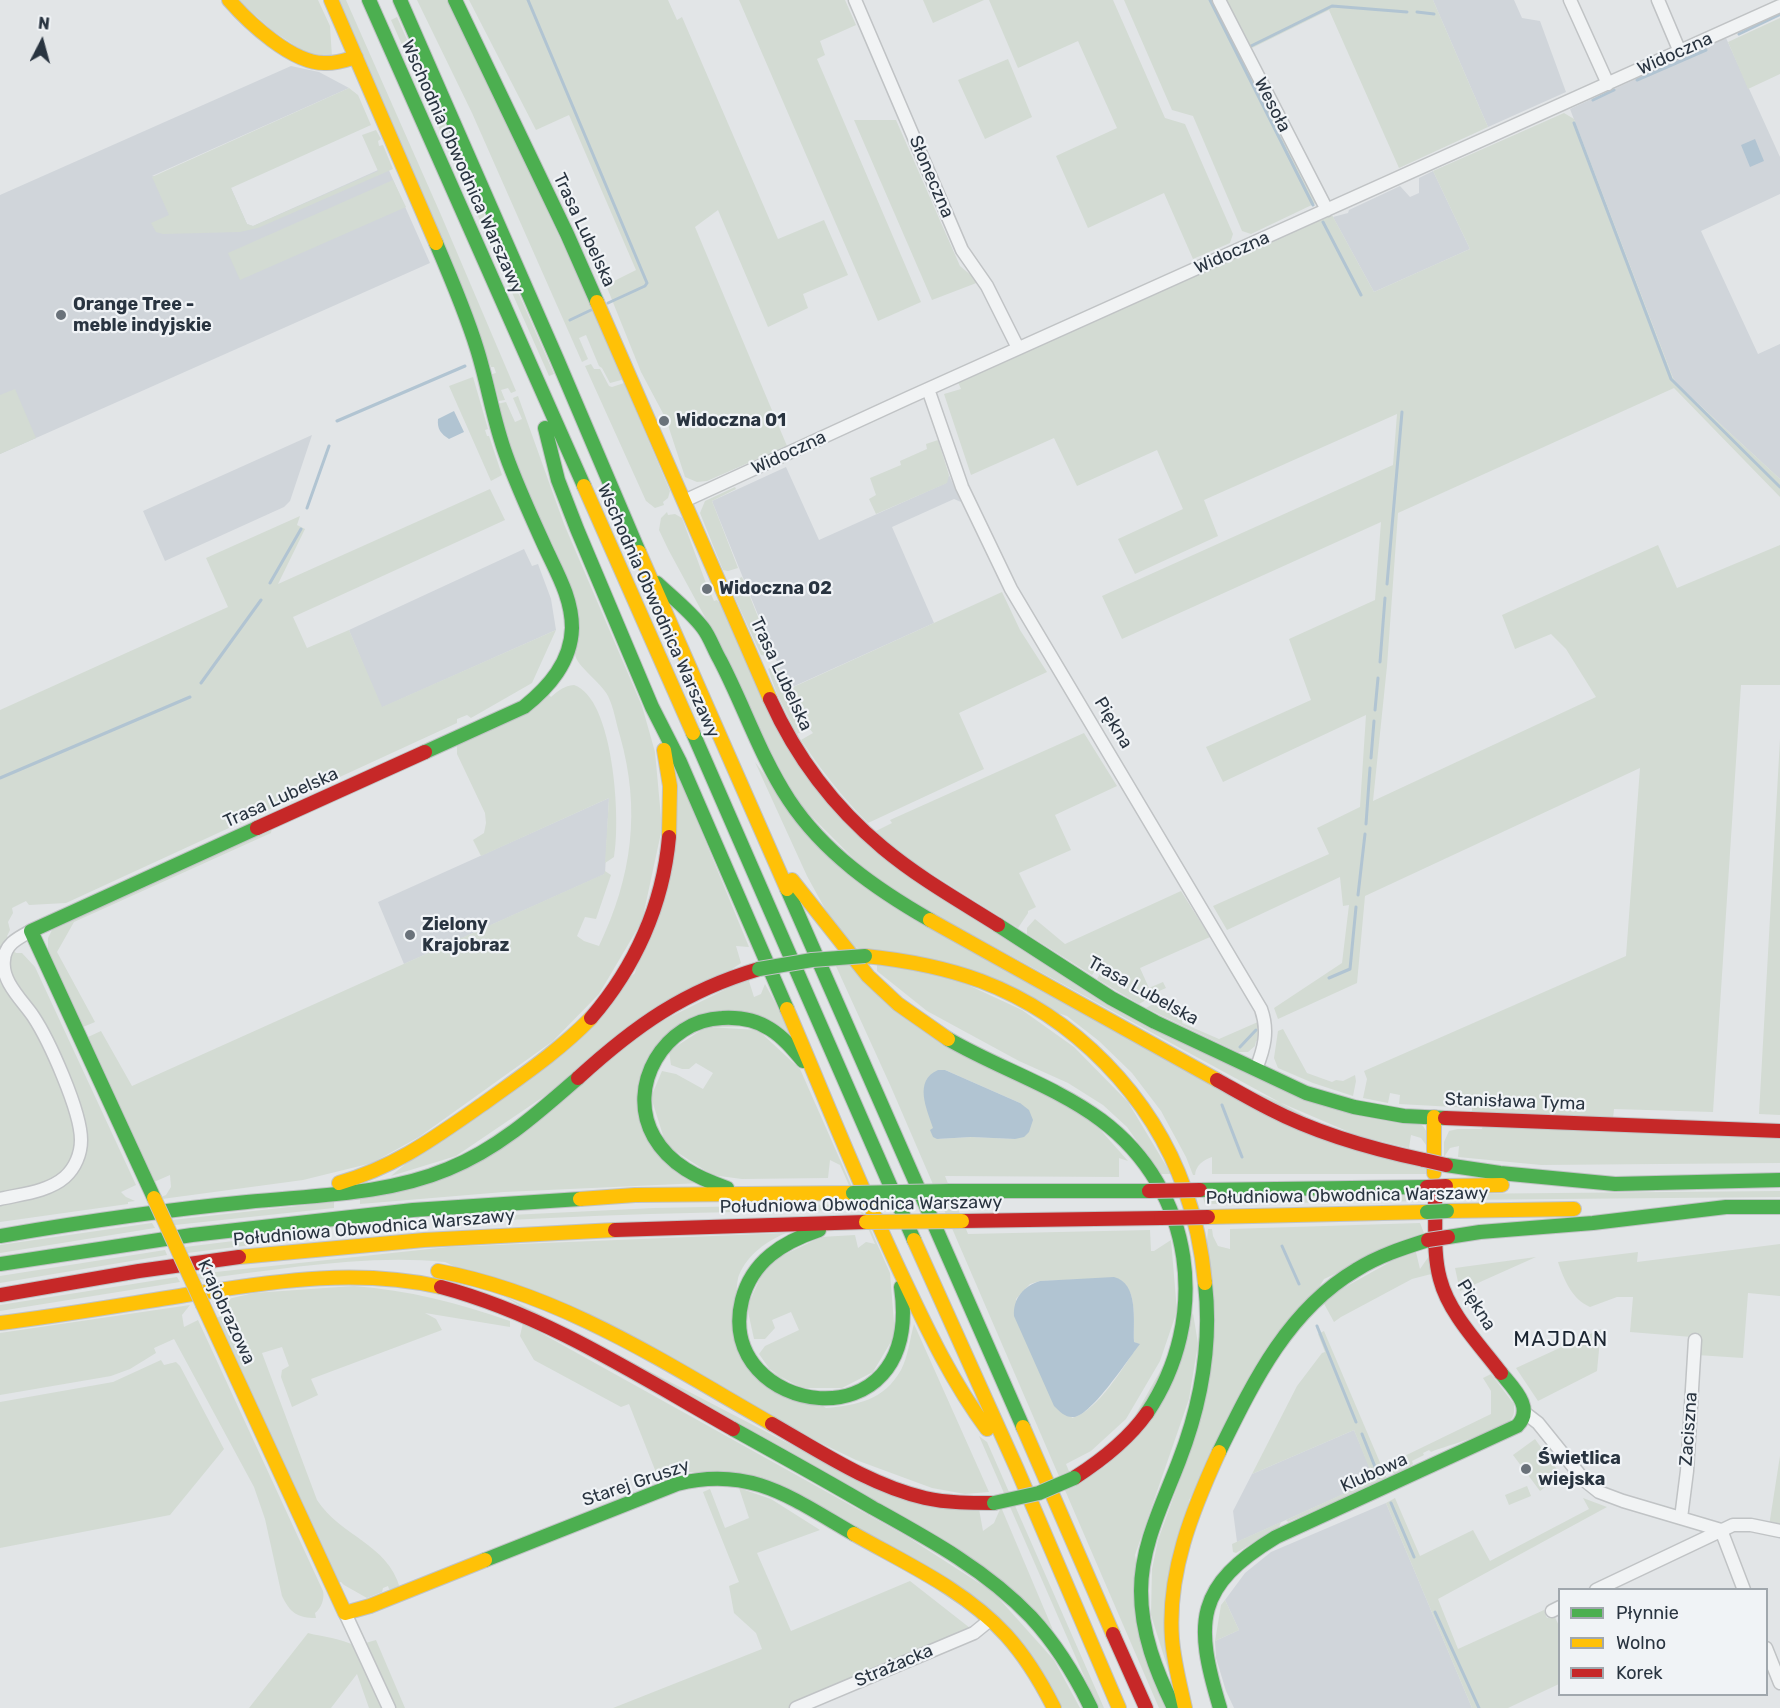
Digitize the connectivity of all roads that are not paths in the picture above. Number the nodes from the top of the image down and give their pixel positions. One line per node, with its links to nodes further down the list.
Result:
1 (229, 0): 12 (main road)
2 (331, 0): 12 (main road, Trasa Lubelska)
3 (369, 0): 16 (main road, Wschodnia Obwodnica Warszawy)
4 (400, 0): 19 (main road, Wschodnia Obwodnica Warszawy)
5 (455, 0): 18 (main road, Trasa Lubelska)
6 (855, 0): 15 (street, Słoneczna)
7 (1219, 0): 14 (street, Wesoła)
8 (1570, 0): 13 (street)
9 (1658, 0): 11 (street)
10 (1780, 6): 11 (street, Widoczna)
11 (1680, 52): 13 (street, Widoczna)
12 (356, 57): 22 (main road, Trasa Lubelska)
13 (1608, 84): 14 (street, Widoczna)
14 (1327, 210): 15 (street, Widoczna)
15 (1017, 348): 17 (street, Widoczna)
16 (529, 365): 20 (main road); 43 (main road, Wschodnia Obwodnica Warszawy)
17 (928, 389): 18 (street, Widoczna); 23 (street, Piękna)
18 (684, 501): 23 (main road, Trasa Lubelska)
19 (649, 576): 21 (main road, Wschodnia Obwodnica Warszawy); 28 (main road, bridge)
20 (652, 707): 24 (main road); 30 (main road)
21 (772, 857): 38 (main road, bridge); 58 (main road, Wschodnia Obwodnica Warszawy)
22 (31, 931): 31 (street); 49 (main road, Krajobrazowa, bridge)
23 (1256, 1070): 25 (main road, Stanisława Tyma)
24 (816, 1081): 29 (main road); 36 (main road)
25 (1434, 1118): 26 (main road, Stanisława Tyma); 42 (main road, Piękna)
26 (1780, 1131)
27 (1780, 1180): 28 (main road)
28 (1615, 1184): 29 (main road, Południowa Obwodnica Warszawy, bridge)
29 (759, 1194): 37 (main road, Południowa Obwodnica Warszawy)
30 (284, 1198): 35 (main road); 59 (main road, bridge)
31 (0, 1199)
32 (1726, 1207): 33 (main road); 34 (main road, Południowa Obwodnica Warszawy, bridge); 60 (main road, bridge)
33 (1780, 1207)
34 (866, 1222): 36 (main road); 39 (main road, Południowa Obwodnica Warszawy)
35 (0, 1236)
36 (891, 1253): 43 (main road)
37 (0, 1264)
38 (228, 1288): 40 (main road); 56 (main road)
39 (0, 1294)
40 (0, 1323)
41 (1695, 1340): 44 (street, Zaciszna)
42 (1525, 1413): 44 (street, Piękna); 61 (main road, Klubowa)
43 (1017, 1469): 57 (main road)
44 (1681, 1518): 45 (street, Piękna)
45 (1721, 1530): 46 (street); 47 (street); 48 (street)
46 (1780, 1531)
47 (1600, 1588)
48 (1743, 1588)
49 (345, 1613): 50 (main road, Starej Gruszy); 53 (street, Krajobrazowa)
50 (990, 1620): 54 (street, Strażacka); 55 (main road)
51 (1768, 1651): 52 (street)
52 (1780, 1683)
53 (389, 1708)
54 (796, 1708)
55 (1054, 1708)
56 (1091, 1708)
57 (1119, 1708)
58 (1146, 1708)
59 (1174, 1708)
60 (1185, 1708)
61 (1220, 1708)

